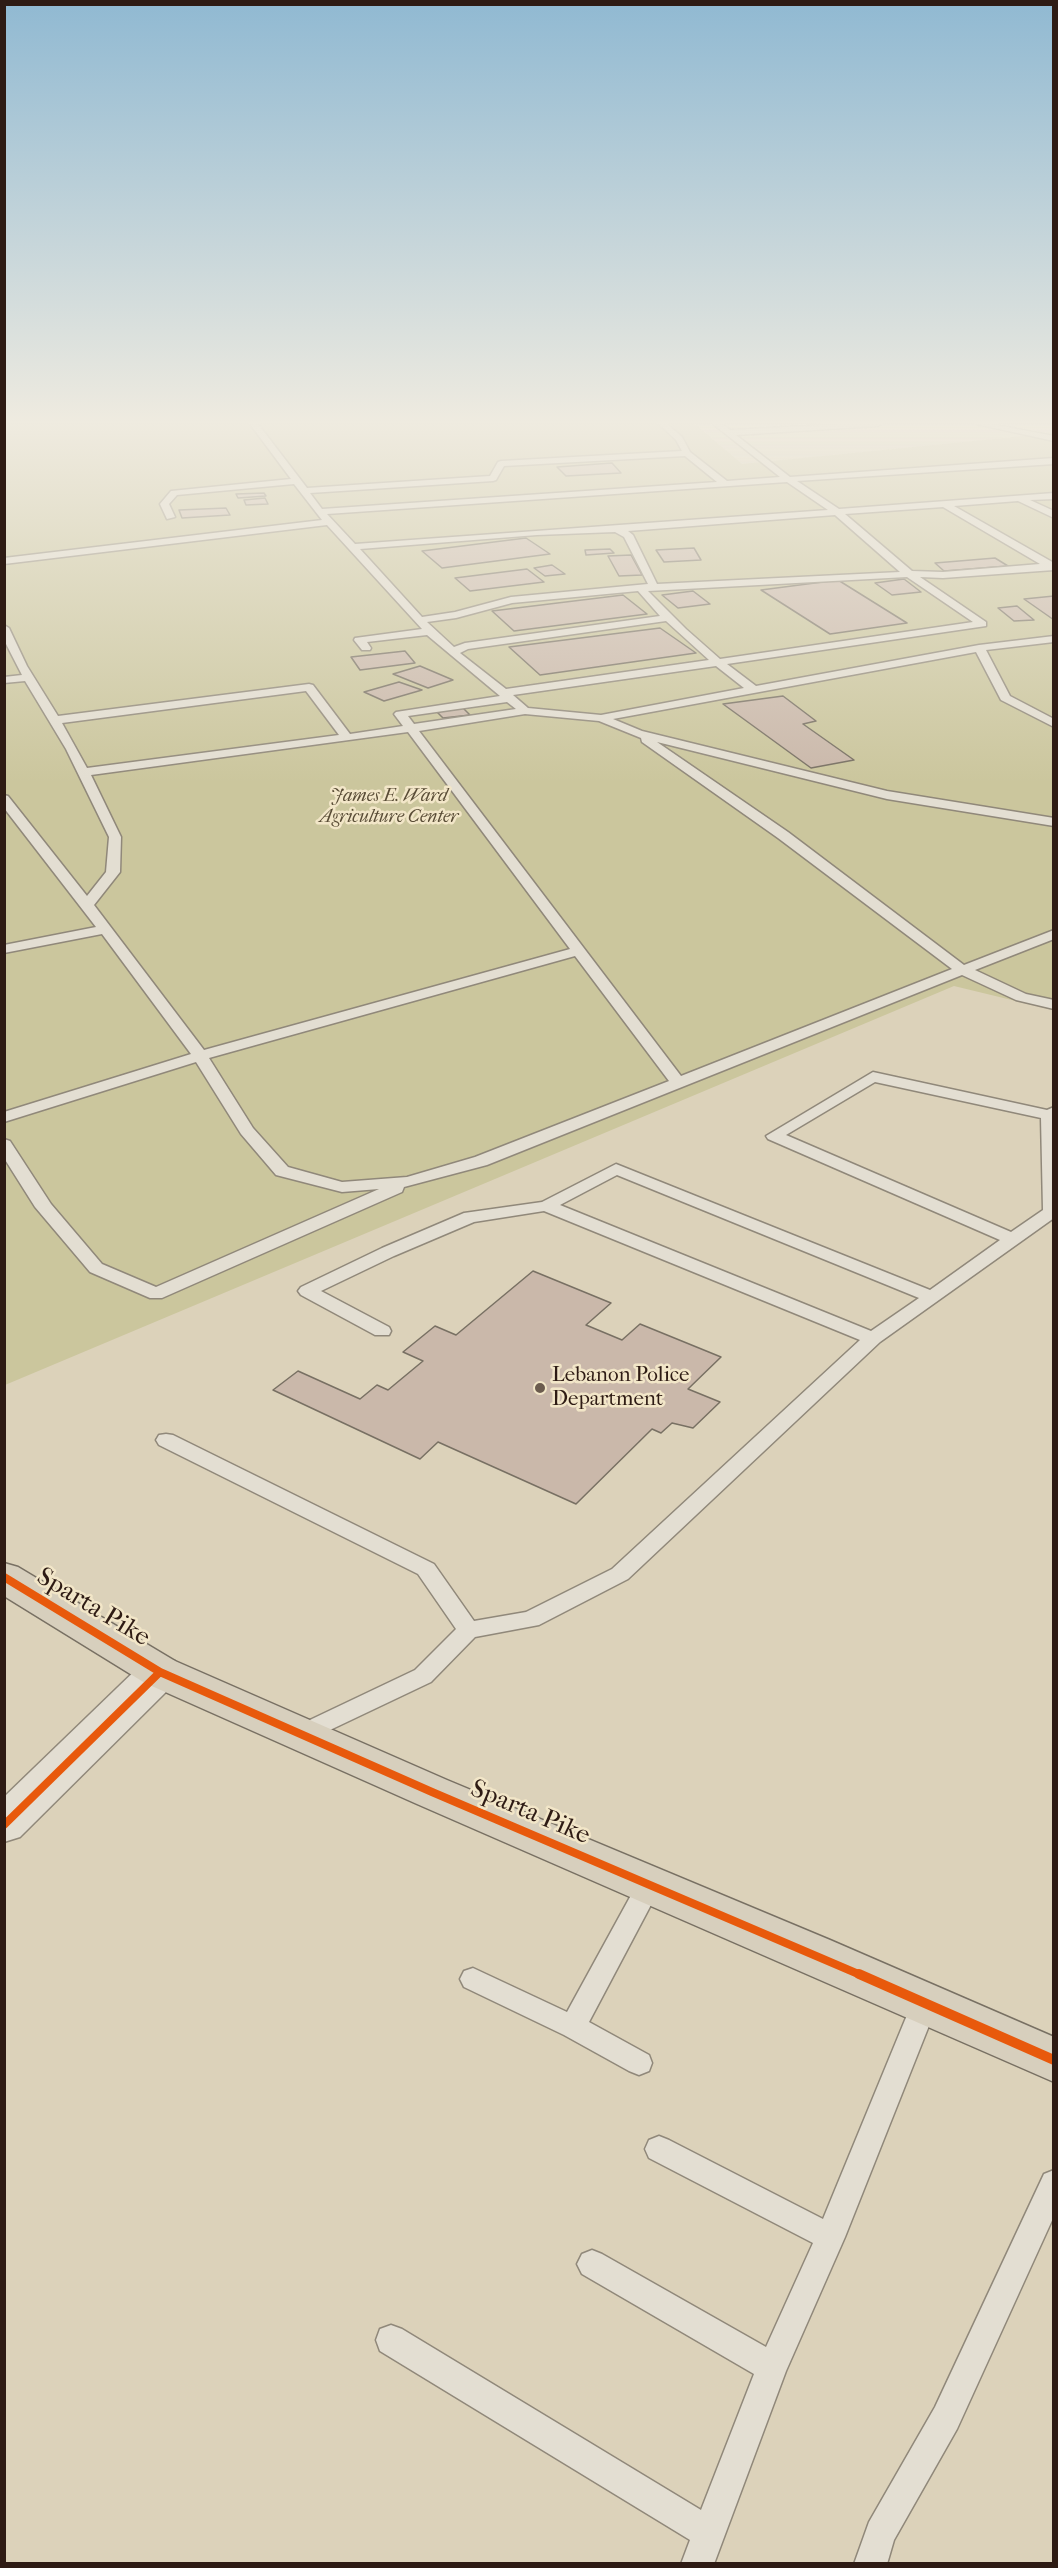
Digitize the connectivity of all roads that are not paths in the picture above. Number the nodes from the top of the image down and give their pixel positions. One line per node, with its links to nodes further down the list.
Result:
1 (147, 544): 8 (lane)
2 (349, 544): 7 (lane)
3 (391, 544): 7 (lane)
4 (631, 544): 11 (lane)
5 (874, 544): 10 (lane)
6 (1014, 544): 9 (lane)
7 (352, 547): 13 (lane)
8 (4, 561)
9 (1053, 566): 10 (lane)
10 (909, 574): 11 (lane); 20 (lane)
11 (649, 587): 12 (lane); 13 (lane)
12 (668, 618): 19 (lane); 20 (lane)
13 (420, 620): 15 (lane)
14 (4, 628): 21 (lane)
15 (430, 631): 17 (lane); 19 (lane)
16 (1053, 639): 18 (lane)
17 (366, 648)
18 (979, 648): 23 (lane); 28 (lane)
19 (453, 652): 24 (lane)
20 (717, 662): 23 (lane); 24 (lane)
21 (30, 677): 22 (lane); 27 (lane)
22 (4, 680)
23 (754, 690): 26 (lane)
24 (507, 695): 25 (lane); 29 (lane)
25 (525, 711): 26 (lane); 29 (lane)
26 (601, 718): 30 (lane)
27 (55, 720): 31 (lane); 32 (lane)
28 (1053, 724)
29 (411, 729): 31 (lane); 39 (lane)
30 (638, 734): 34 (lane); 40 (lane)
31 (347, 738): 32 (lane)
32 (84, 772): 35 (lane)
33 (4, 799): 35 (lane)
34 (1053, 822)
35 (87, 905): 36 (lane)
36 (106, 930): 38 (lane); 42 (lane)
37 (1053, 934): 40 (lane)
38 (4, 949)
39 (579, 951): 42 (lane); 43 (lane)
40 (962, 970): 41 (lane); 43 (lane)
41 (1053, 1005)
42 (200, 1056): 45 (lane); 47 (lane)
43 (678, 1083): 47 (lane)
44 (1051, 1114): 49 (lane); 50 (lane)
45 (4, 1117)
46 (4, 1144): 47 (lane)
47 (408, 1182)
48 (546, 1206): 51 (lane); 52 (lane); 53 (lane)
49 (1053, 1210): 50 (lane)
50 (1012, 1239): 51 (lane)
51 (932, 1297): 53 (lane)
52 (382, 1331)
53 (873, 1338): 56 (lane)
54 (166, 1440): 56 (lane)
55 (4, 1577): 57 (main road, Sparta Pike)
56 (468, 1630): 58 (lane)
57 (160, 1672): 58 (main road, Sparta Pike); 59 (street)
58 (301, 1734): 60 (main road, Sparta Pike)
59 (4, 1825)
60 (650, 1884): 62 (main road, Sparta Pike); 63 (lane)
61 (472, 1979): 63 (lane)
62 (925, 2003): 64 (main road, Sparta Pike); 68 (lane)
63 (573, 2027): 65 (lane)
64 (1053, 2060)
65 (639, 2063)
66 (659, 2149): 68 (lane)
67 (1053, 2183): 74 (lane)
68 (830, 2237): 71 (lane)
69 (592, 2265): 71 (lane)
70 (391, 2340): 72 (lane)
71 (772, 2367): 72 (lane)
72 (709, 2533): 73 (lane)
73 (697, 2564)
74 (870, 2564)

